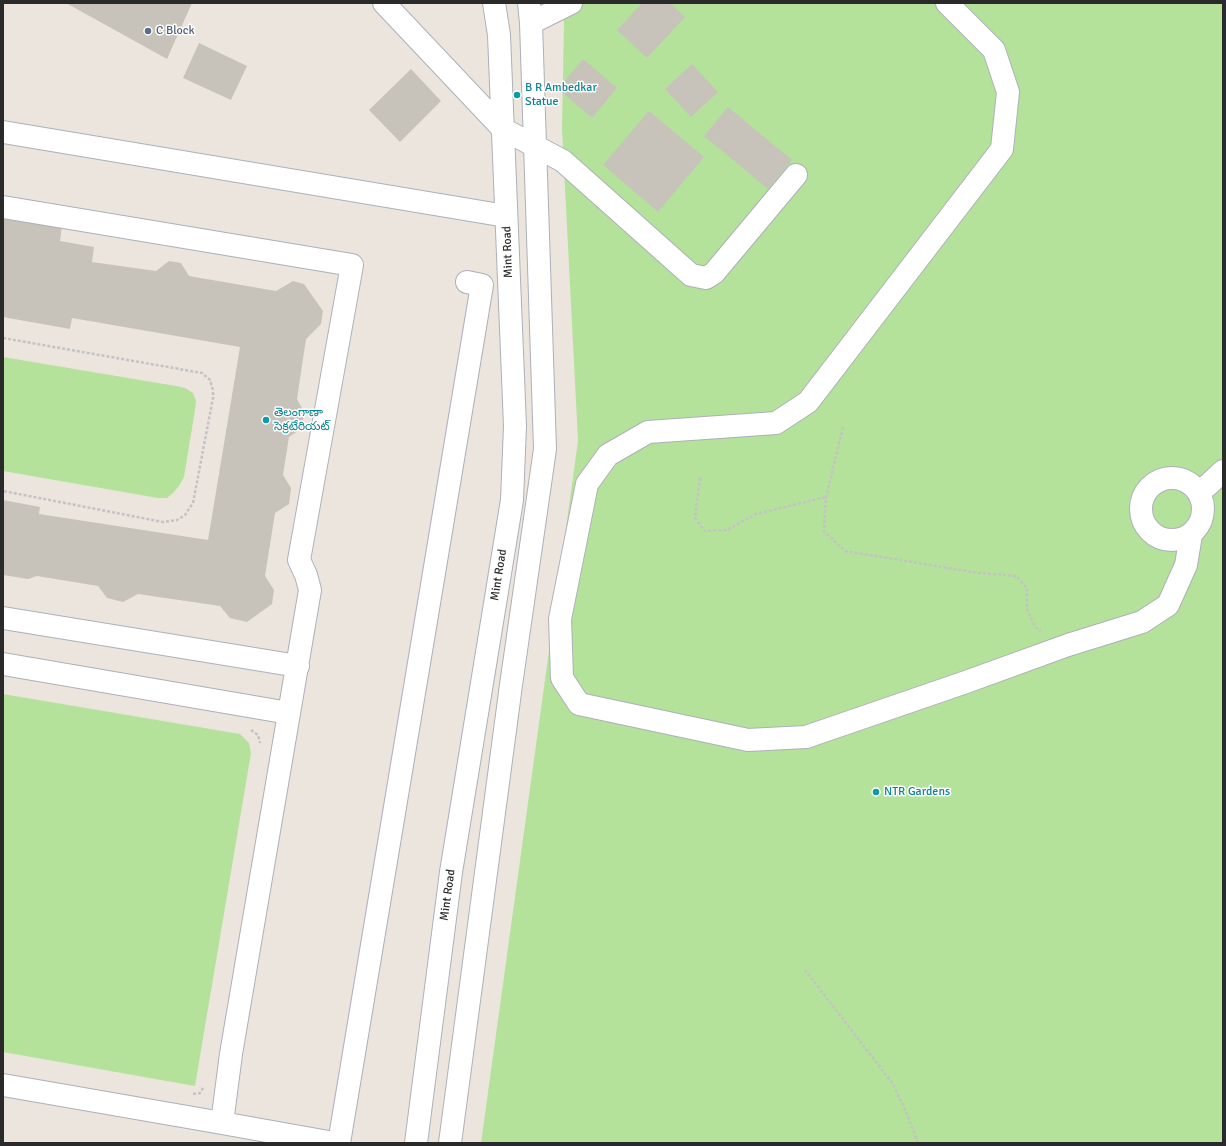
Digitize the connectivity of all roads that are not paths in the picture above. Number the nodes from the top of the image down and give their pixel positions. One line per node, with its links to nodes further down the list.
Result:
1 (384, 3): 6 (street)
2 (494, 3): 6 (street, Mint Road)
3 (571, 3): 5 (street)
4 (947, 3): 15 (street)
5 (530, 13): 8 (street)
6 (502, 129): 8 (street); 11 (street, Mint Road)
7 (3, 132): 11 (street)
8 (535, 146): 9 (street); 25 (street)
9 (796, 175)
10 (3, 206): 18 (street)
11 (506, 216): 24 (street, Mint Road)
12 (467, 282): 23 (street)
13 (1223, 471): 14 (street)
14 (1198, 490): 15 (street); 15 (street)
15 (1191, 535)
16 (3, 618): 18 (street)
17 (3, 664): 19 (street)
18 (298, 666): 19 (street)
19 (289, 713): 21 (street)
20 (3, 1085): 21 (street)
21 (222, 1123): 22 (street)
22 (334, 1143)
23 (339, 1143)
24 (416, 1143)
25 (450, 1143)

